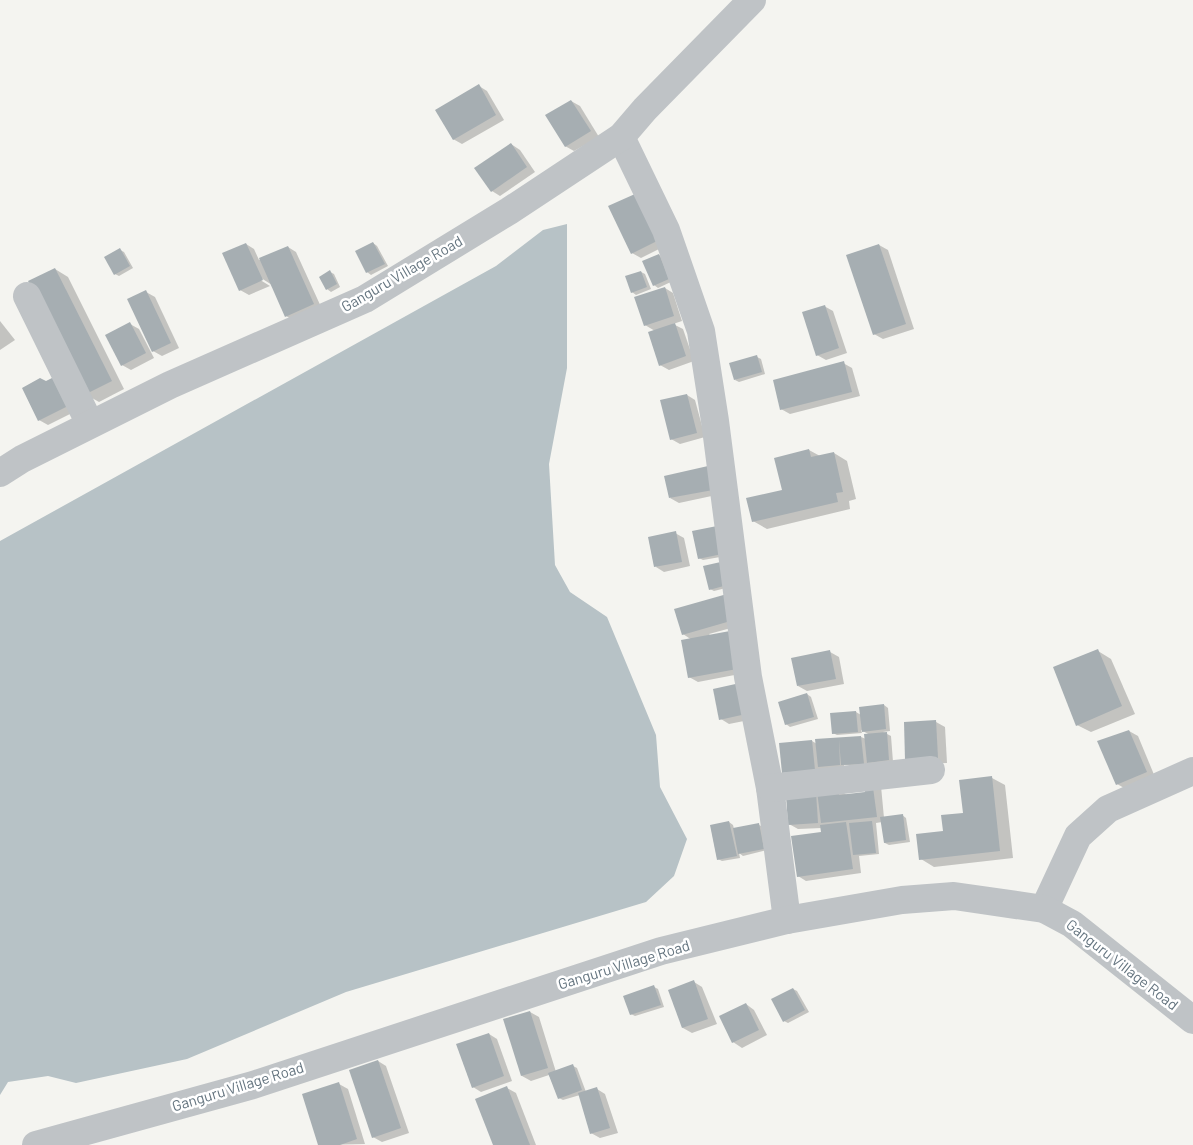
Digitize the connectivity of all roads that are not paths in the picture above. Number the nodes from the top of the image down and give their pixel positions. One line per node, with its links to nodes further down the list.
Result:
1 (752, 0): 2 (street, Ganguru Village Road)
2 (621, 137): 4 (street, Ganguru Village Road); 8 (street)
3 (27, 296): 4 (street)
4 (90, 424): 5 (street, Ganguru Village Road)
5 (1, 469)
6 (931, 770): 8 (street)
7 (1193, 771): 9 (street)
8 (770, 788): 10 (street)
9 (1044, 909): 10 (street, Ganguru Village Road); 11 (street, Ganguru Village Road)
10 (787, 920): 12 (street, Ganguru Village Road)
11 (1193, 1020)
12 (36, 1145)

